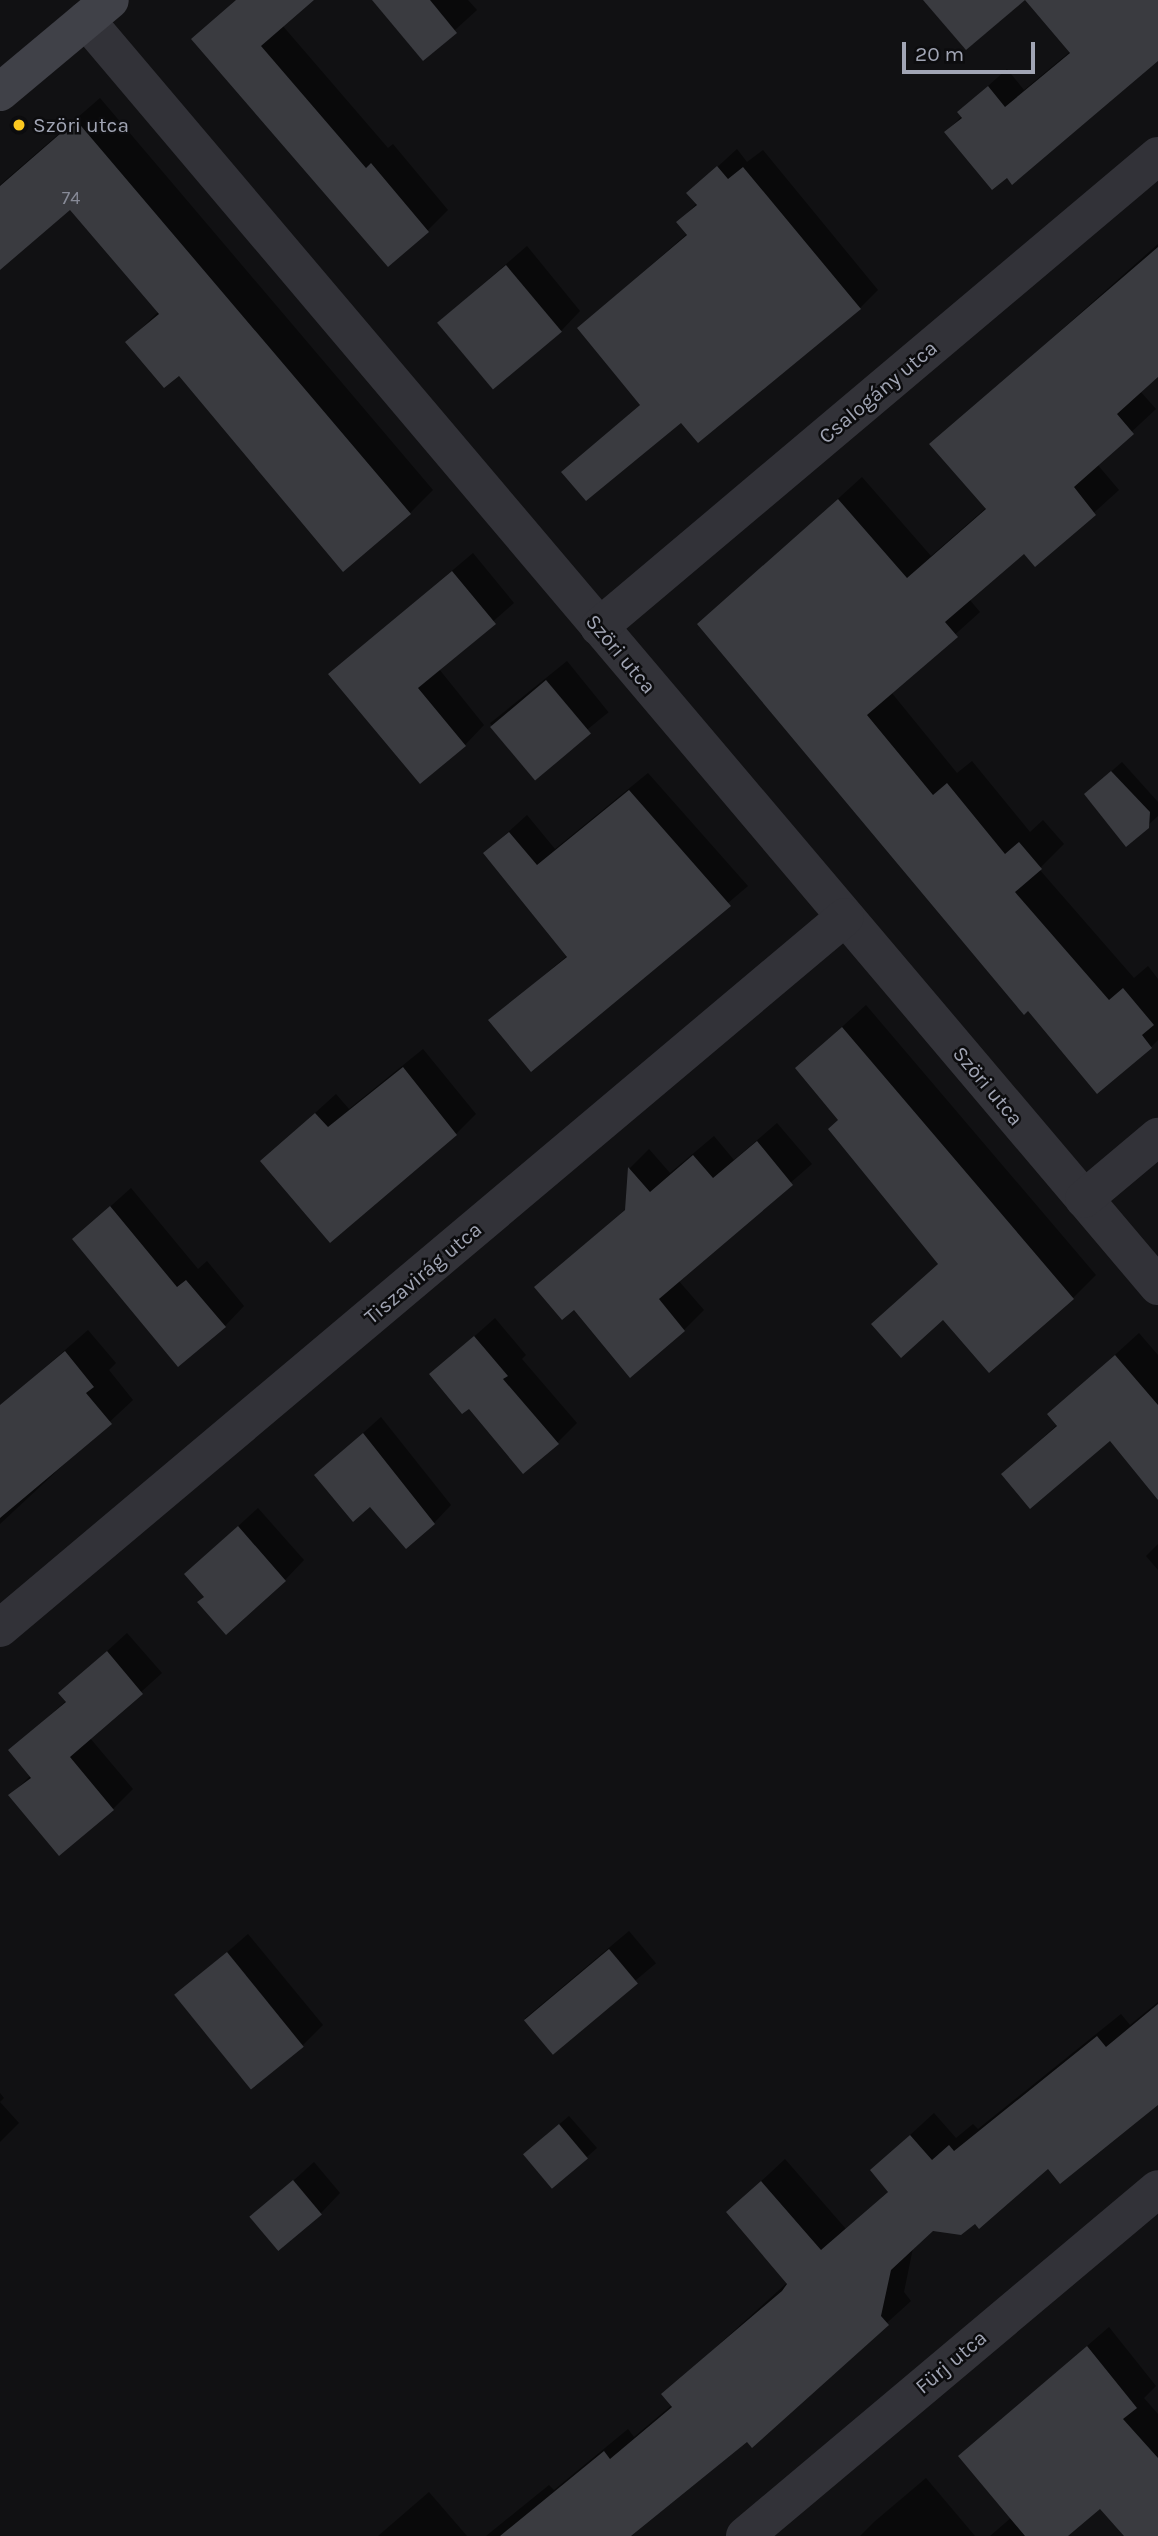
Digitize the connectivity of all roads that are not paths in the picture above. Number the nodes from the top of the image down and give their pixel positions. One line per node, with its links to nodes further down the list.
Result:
1 (98, 10): 2 (street); 4 (street, Szöri utca)
2 (0, 92)
3 (1158, 156): 4 (street, Csalogány utca)
4 (599, 627): 5 (street, Szöri utca)
5 (845, 917): 7 (street, Szöri utca); 9 (street, Tiszavirág utca)
6 (1158, 1137): 7 (street)
7 (1084, 1199): 8 (street, Szöri utca)
8 (1158, 1286)
9 (0, 1628)
10 (1158, 2189): 11 (street, Fürj utca)
11 (745, 2536)

